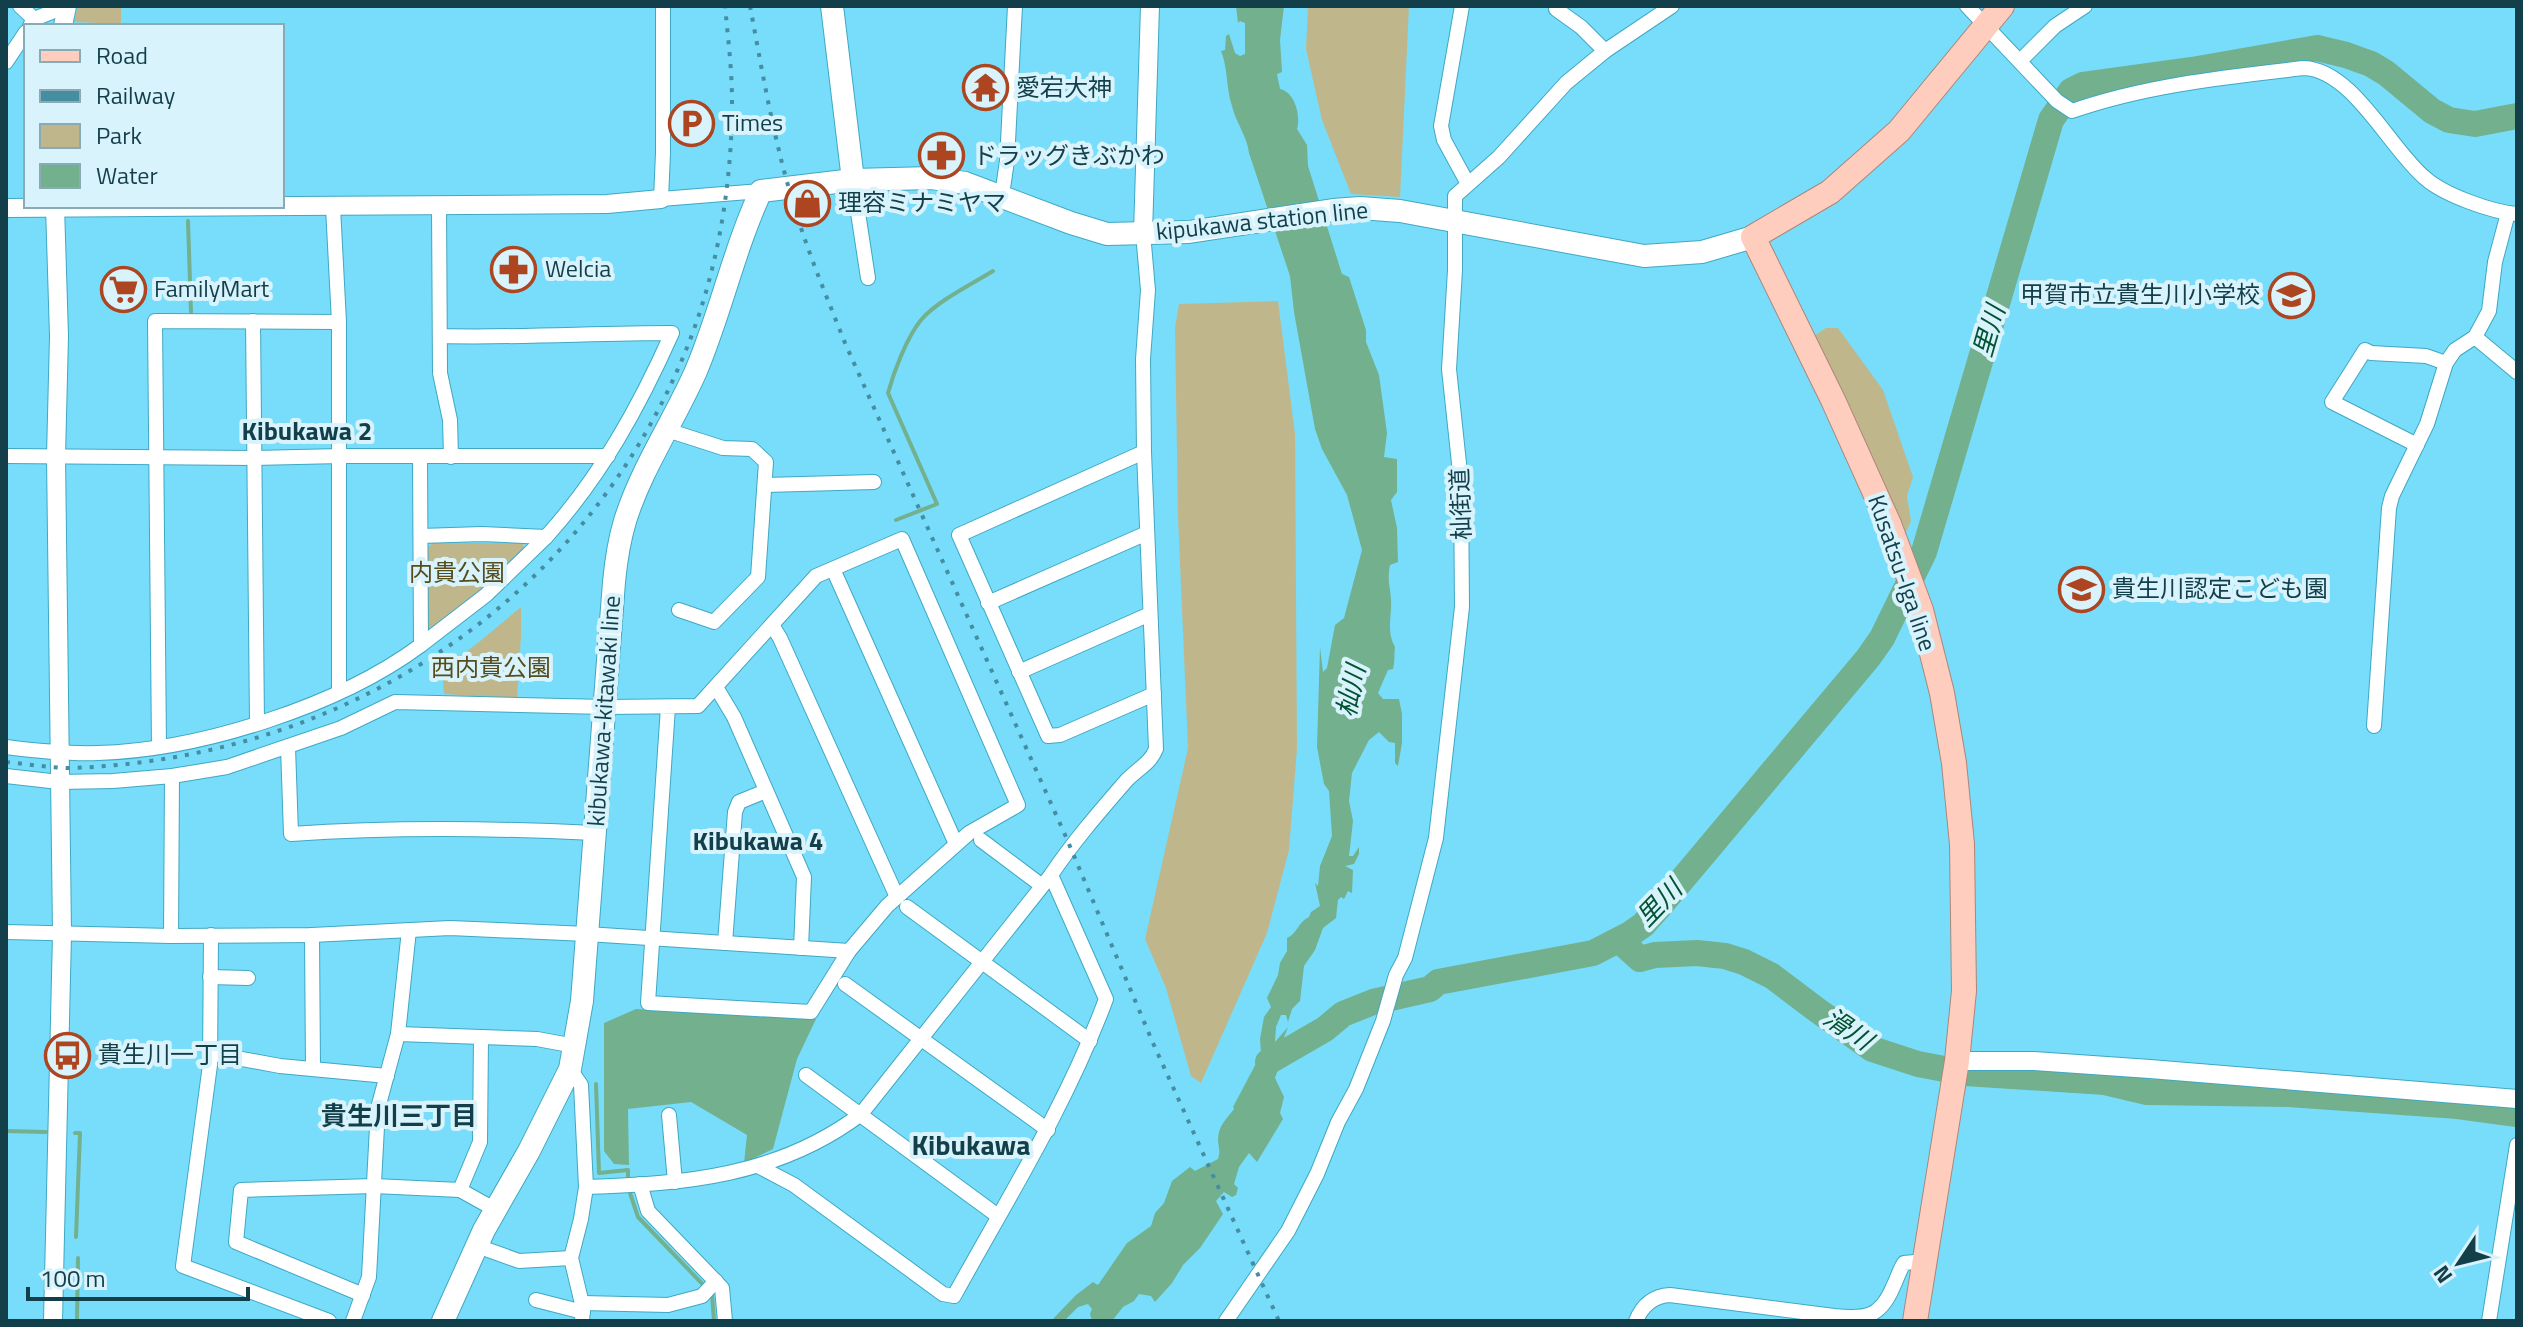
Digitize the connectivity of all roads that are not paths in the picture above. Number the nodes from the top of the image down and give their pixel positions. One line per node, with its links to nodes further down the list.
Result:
1 (20, 6): 13 (street)
2 (67, 6): 14 (street)
3 (663, 6): 24 (street)
4 (832, 6): 20 (main road)
5 (1015, 6): 23 (street)
6 (1150, 6): 31 (street)
7 (1462, 6): 21 (street)
8 (1556, 6): 17 (street)
9 (1672, 6): 17 (street, 杣街道)
10 (1967, 6): 15 (street)
11 (2002, 6): 15 (main road)
12 (2085, 6): 18 (street)
13 (29, 24)
14 (34, 24)
15 (1987, 26): 18 (street); 32 (main road)
16 (24, 35): 19 (street)
17 (1605, 51): 21 (street, 杣街道)
18 (2020, 61): 29 (street)
19 (6, 62)
20 (853, 180): 22 (main road); 23 (main road, kipukawa station line); 33 (street)
21 (1468, 184): 30 (street, 杣街道)
22 (761, 191): 24 (street); 40 (main road, kibukawa-kitawaki line)
23 (1002, 195): 31 (main road, kipukawa station line)
24 (661, 199): 25 (street)
25 (439, 205): 27 (street); 36 (street)
26 (284, 207): 27 (street)
27 (333, 207): 35 (street)
28 (55, 208): 44 (street)
29 (2513, 214): 37 (street)
30 (1454, 221): 31 (main road, kipukawa station line); 32 (main road, kipukawa station line); 134 (street, 杣街道)
31 (1152, 233): 42 (street)
32 (1753, 237): 106 (main road, Kusatsu-Iga line)
33 (868, 278)
34 (253, 321): 35 (street); 45 (street); 50 (street)
35 (339, 322): 46 (street)
36 (440, 336): 47 (street); 49 (street)
37 (2475, 337): 38 (street); 39 (street)
38 (2446, 363): 41 (street); 41 (street)
39 (2517, 372)
40 (667, 430): 52 (street); 66 (main road, kibukawa-kitawaki line)
41 (2417, 445): 69 (street)
42 (1144, 452): 53 (street); 57 (street)
43 (6, 456): 44 (street)
44 (56, 456): 45 (street); 73 (street)
45 (156, 456): 50 (street); 71 (street)
46 (341, 456): 48 (street); 50 (street); 64 (street)
47 (608, 456): 49 (street); 55 (street)
48 (420, 457): 49 (street); 54 (street)
49 (451, 457)
50 (254, 458): 68 (street)
51 (874, 482): 52 (street)
52 (765, 485): 58 (street)
53 (1147, 533): 57 (street); 59 (street)
54 (421, 536): 55 (street); 61 (street)
55 (546, 537): 61 (street)
56 (833, 569): 60 (street); 80 (street); 80 (street)
57 (988, 603): 62 (street)
58 (679, 610)
59 (1150, 614): 62 (street); 65 (street)
60 (772, 625): 63 (street); 82 (street)
61 (421, 645): 64 (street)
62 (1019, 672): 65 (street)
63 (716, 687): 67 (street); 77 (street)
64 (339, 691): 68 (street)
65 (1154, 694): 81 (street)
66 (606, 707): 67 (street); 72 (street); 78 (main road, kibukawa-kitawaki line)
67 (668, 707): 90 (street)
68 (257, 723): 71 (street)
69 (2374, 726)
70 (6, 747): 73 (street)
71 (159, 747): 73 (street)
72 (288, 747): 75 (street); 78 (street)
73 (60, 753): 76 (street)
74 (6, 776): 76 (street)
75 (172, 776): 76 (street); 89 (street)
76 (59, 782): 85 (street)
77 (766, 791): 91 (street); 92 (street)
78 (594, 833): 86 (main road, kibukawa-kitawaki line)
79 (981, 840): 81 (street)
80 (956, 844): 82 (street)
81 (1046, 880): 94 (street); 101 (street)
82 (902, 902): 93 (street); 94 (street)
83 (409, 930): 86 (street); 88 (street); 98 (street)
84 (6, 932): 85 (street)
85 (62, 934): 89 (street); 129 (street)
86 (587, 934): 90 (street); 102 (main road, kibukawa-kitawaki line)
87 (211, 935): 88 (street); 89 (street); 95 (street)
88 (312, 935): 104 (street)
89 (171, 936)
90 (652, 938): 91 (street); 93 (street)
91 (725, 943): 92 (street)
92 (801, 948): 93 (street)
93 (849, 951)
94 (982, 961): 100 (street); 101 (street)
95 (210, 977): 96 (street); 103 (street)
96 (248, 978)
97 (845, 984): 100 (street)
98 (398, 1034): 99 (street); 108 (street)
99 (481, 1037): 102 (street); 119 (street)
100 (921, 1039): 110 (street); 112 (street)
101 (1090, 1041): 112 (street)
102 (575, 1046): 105 (main road, kibukawa-kitawaki line)
103 (210, 1053): 104 (street); 130 (street)
104 (313, 1069): 108 (street)
105 (570, 1069): 118 (street); 120 (main road, kibukawa-kitawaki line)
106 (1956, 1069): 109 (street); 124 (main road, Kusatsu-Iga line)
107 (806, 1075): 110 (street)
108 (387, 1076): 117 (street)
109 (2517, 1099)
110 (861, 1114): 114 (street); 121 (street)
111 (669, 1115): 115 (street)
112 (1048, 1130): 121 (street)
113 (2517, 1145): 137 (street)
114 (758, 1166): 115 (street); 121 (street)
115 (675, 1182): 116 (street)
116 (632, 1185): 118 (street); 125 (street)
117 (374, 1186): 119 (street); 126 (street); 126 (street)
118 (586, 1187): 123 (street)
119 (460, 1190): 120 (street)
120 (496, 1210): 122 (main road, kibukawa-kitawaki line)
121 (998, 1216)
122 (477, 1246): 123 (street); 132 (main road, kibukawa-kitawaki line)
123 (571, 1258): 128 (street)
124 (1926, 1261): 135 (street); 136 (main road, Kusatsu-Iga line)
125 (716, 1281): 128 (street); 133 (street)
126 (363, 1295): 131 (street)
127 (536, 1300): 128 (street)
128 (582, 1312)
129 (53, 1321)
130 (329, 1321)
131 (353, 1321)
132 (443, 1321)
133 (725, 1321)
134 (1226, 1321)
135 (1636, 1321)
136 (1915, 1321)
137 (2489, 1321)

